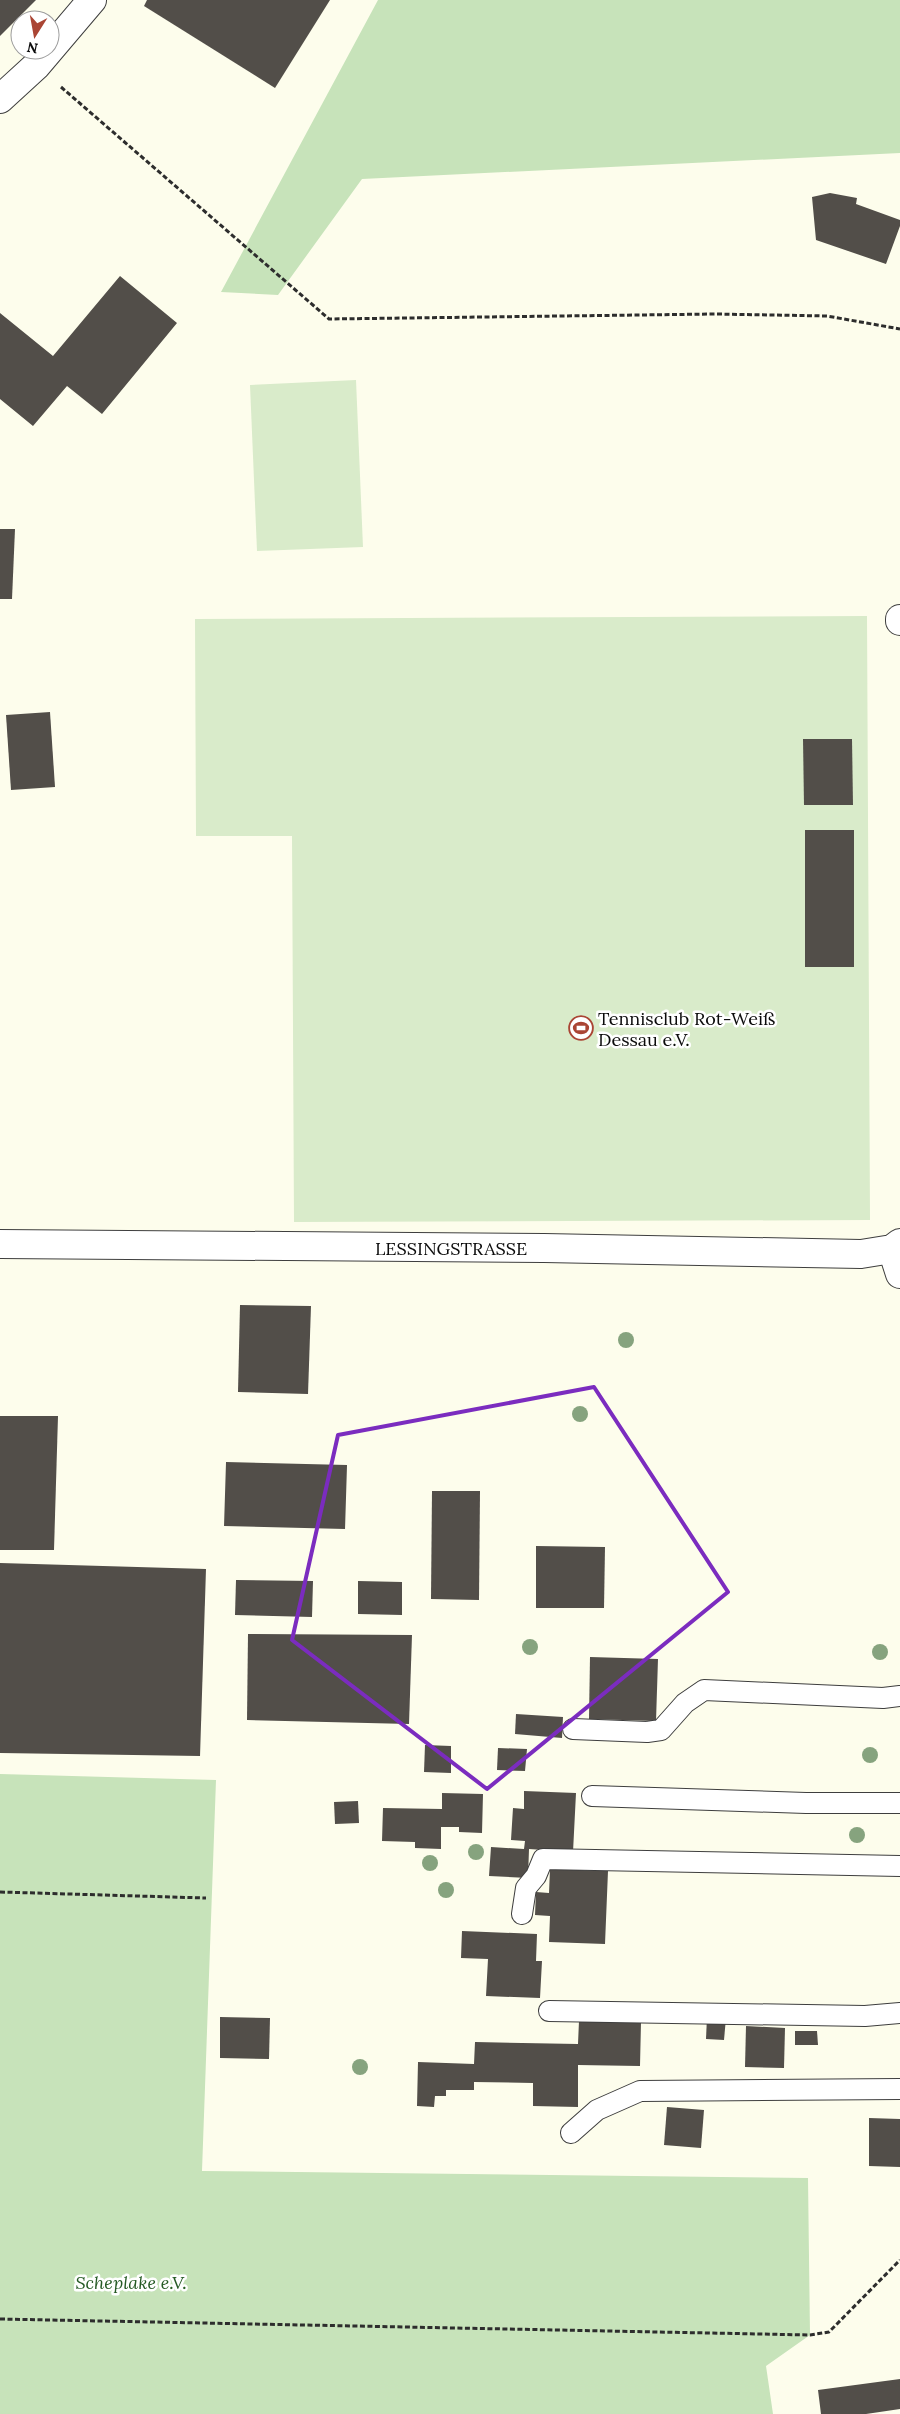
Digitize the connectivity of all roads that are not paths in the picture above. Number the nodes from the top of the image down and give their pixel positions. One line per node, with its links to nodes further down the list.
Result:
1 (92, 0): 2 (street)
2 (0, 99)
3 (0, 1244): 4 (street, LESSINGSTRASSE)
4 (897, 1255)
5 (900, 1696): 6 (lane)
6 (573, 1729)
7 (592, 1796): 8 (lane)
8 (900, 1803)
9 (900, 1866): 10 (lane)
10 (522, 1914)
11 (550, 2011): 12 (lane)
12 (900, 2013)
13 (900, 2089): 14 (lane)
14 (571, 2133)

